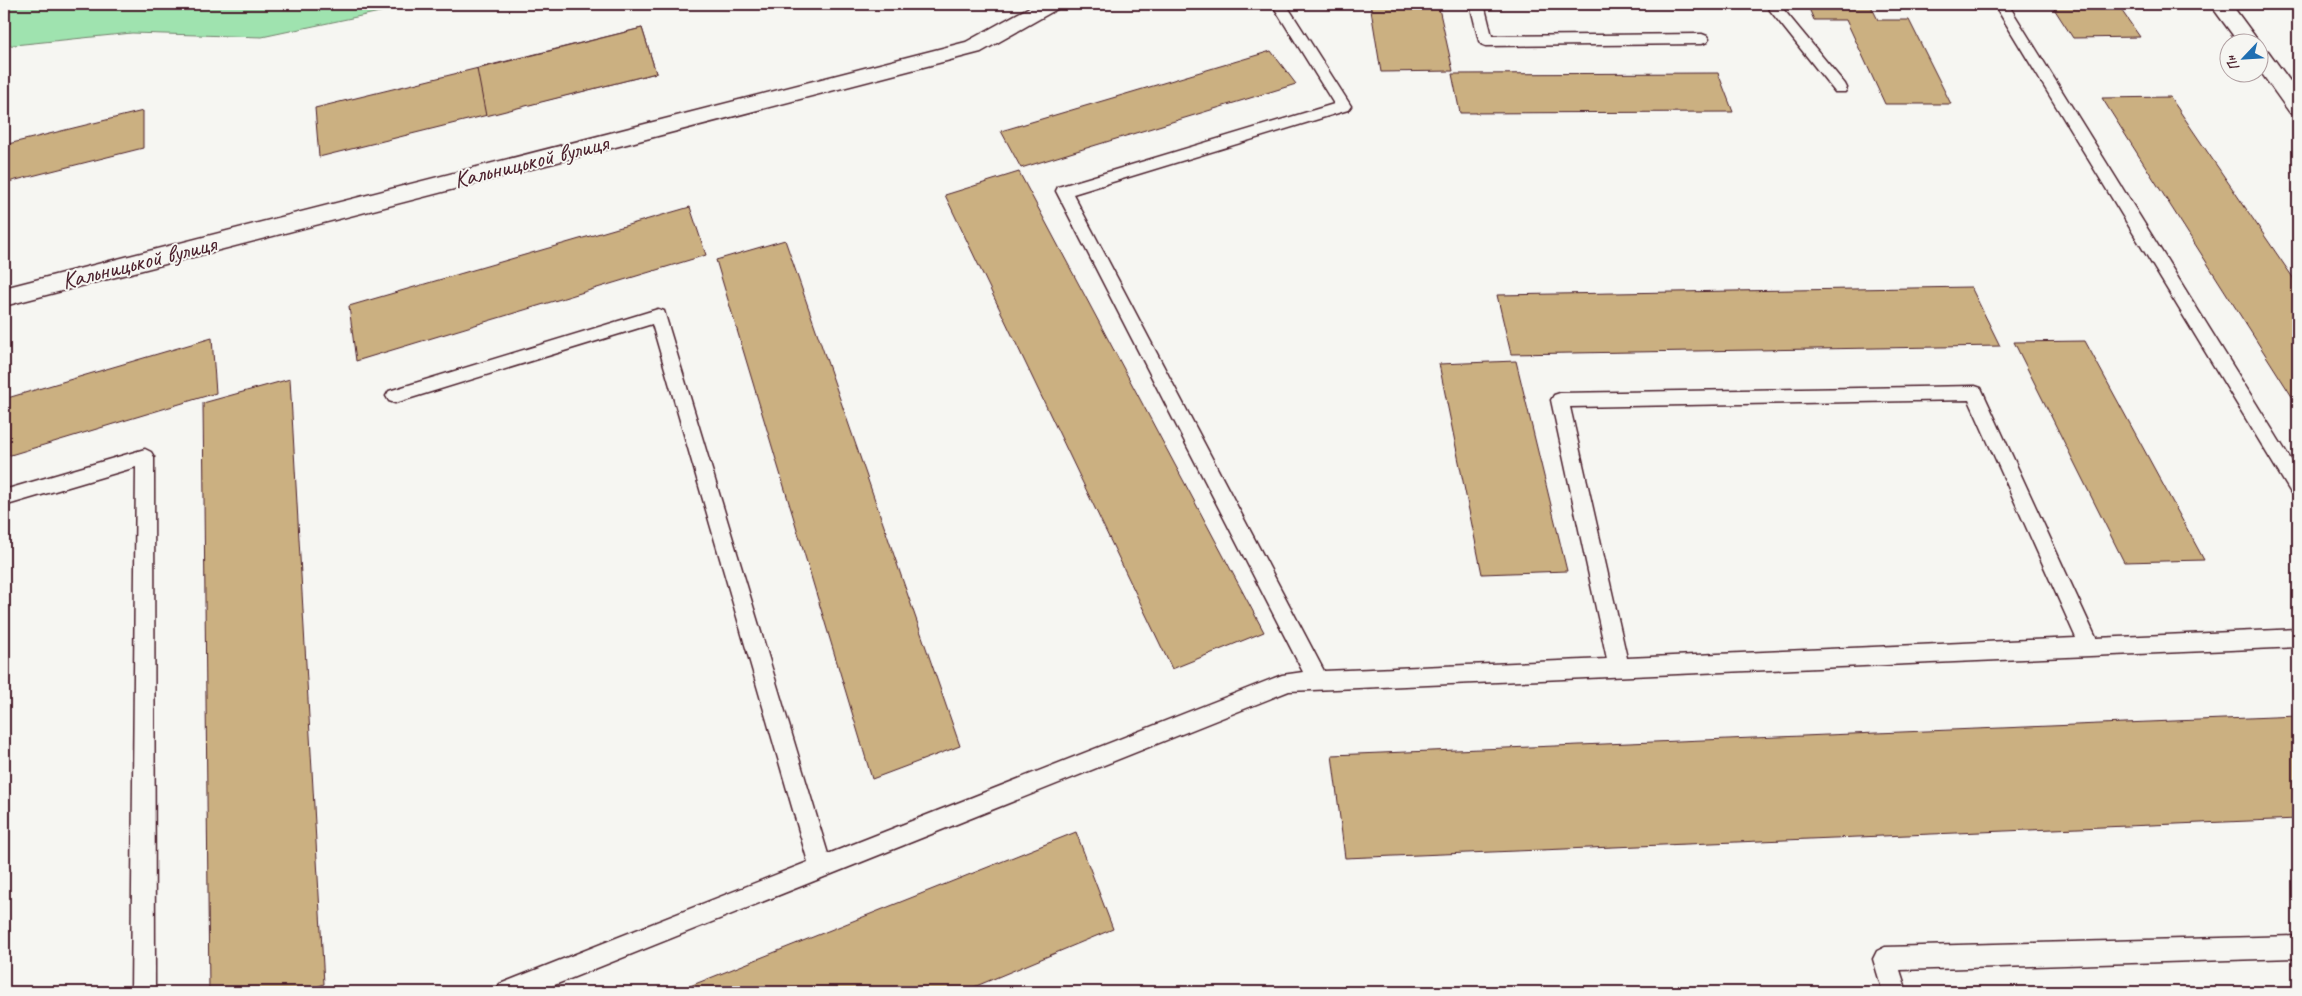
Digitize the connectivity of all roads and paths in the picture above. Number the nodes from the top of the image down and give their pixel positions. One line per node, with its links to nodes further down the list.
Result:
1 (1050, 4): 12 (street, Кальницькой вулиця)
2 (1279, 4): 19 (lane)
3 (1477, 4): 8 (lane)
4 (1772, 4): 10 (lane)
5 (2001, 4): 14 (lane)
6 (2220, 4): 7 (street)
7 (2241, 32)
8 (1702, 39)
9 (2270, 70): 11 (street)
10 (1840, 88)
11 (2298, 108)
12 (4, 297)
13 (395, 396): 20 (lane)
14 (2298, 487)
15 (4, 498): 22 (lane)
16 (2298, 638): 17 (lane)
17 (2090, 647): 18 (lane); 18 (lane)
18 (1619, 667): 19 (lane)
19 (1318, 681): 20 (lane)
20 (821, 868): 23 (lane)
21 (2298, 947): 24 (lane)
22 (143, 992)
23 (508, 992)
24 (1895, 992)

